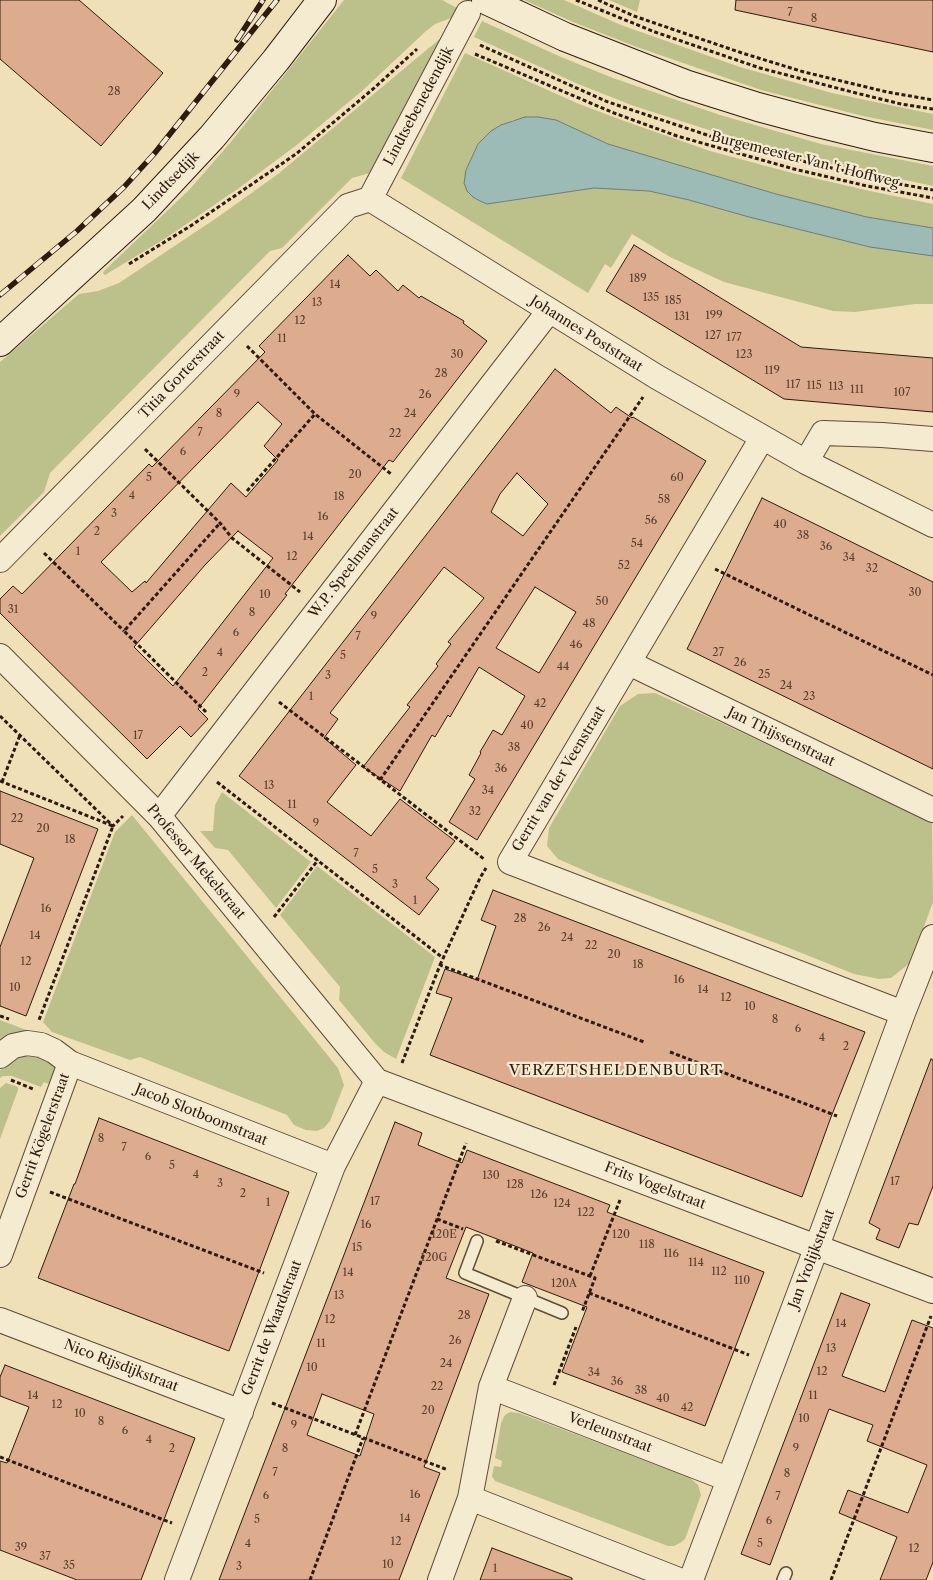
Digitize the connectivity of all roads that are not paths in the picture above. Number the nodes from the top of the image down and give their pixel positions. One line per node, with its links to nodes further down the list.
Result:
1 (322, 0): 6 (main road, Lindtsedijk)
2 (477, 6): 3 (main road); 4 (street, Lindtsebenedendijk)
3 (933, 148)
4 (370, 199): 5 (street, Johannes Poststraat); 11 (street, Titia Gorterstraat)
5 (549, 311): 7 (street, Johannes Poststraat); 15 (street, W.P. Speelmanstraat)
6 (0, 342)
7 (762, 438): 9 (street, Johannes Poststraat); 13 (street, Gerrit van der Veenstraat)
8 (933, 439): 9 (street)
9 (806, 462): 10 (street, Johannes Poststraat)
10 (933, 526)
11 (0, 560)
12 (0, 656): 15 (street, Professor Mekelstraat)
13 (628, 663): 14 (street, Jan Thijssenstraat); 17 (street, Gerrit van der Veenstraat)
14 (933, 810)
15 (159, 816): 20 (street, Professor Mekelstraat)
16 (933, 937): 17 (street, Jan Vrolijkstraat)
17 (903, 1013): 23 (street, Jan Vrolijkstraat)
18 (0, 1056): 19 (street, Gerrit Kögelerstraat)
19 (70, 1063): 21 (street, Jacob Slotboomstraat); 24 (street, Gerrit Kögelerstraat)
20 (385, 1084): 21 (street, Gerrit de Waardstraat); 23 (street, Frits Vogelstraat)
21 (333, 1166): 30 (street, Gerrit de Waardstraat)
22 (477, 1241): 26 (lane)
23 (817, 1246): 25 (street, Frits Vogelstraat); 31 (street, Jan Vrolijkstraat)
24 (0, 1255)
25 (933, 1291)
26 (525, 1298): 27 (lane); 29 (street)
27 (562, 1312)
28 (0, 1320): 30 (street, Nico Rijsdijkstraat)
29 (491, 1387): 31 (street, Verleunstraat); 32 (street)
30 (244, 1403): 33 (street, Gerrit de Waardstraat)
31 (728, 1479): 36 (street, Jan Vrolijkstraat)
32 (472, 1489): 34 (street); 35 (street)
33 (177, 1580)
34 (440, 1580)
35 (679, 1580)
36 (691, 1580)

